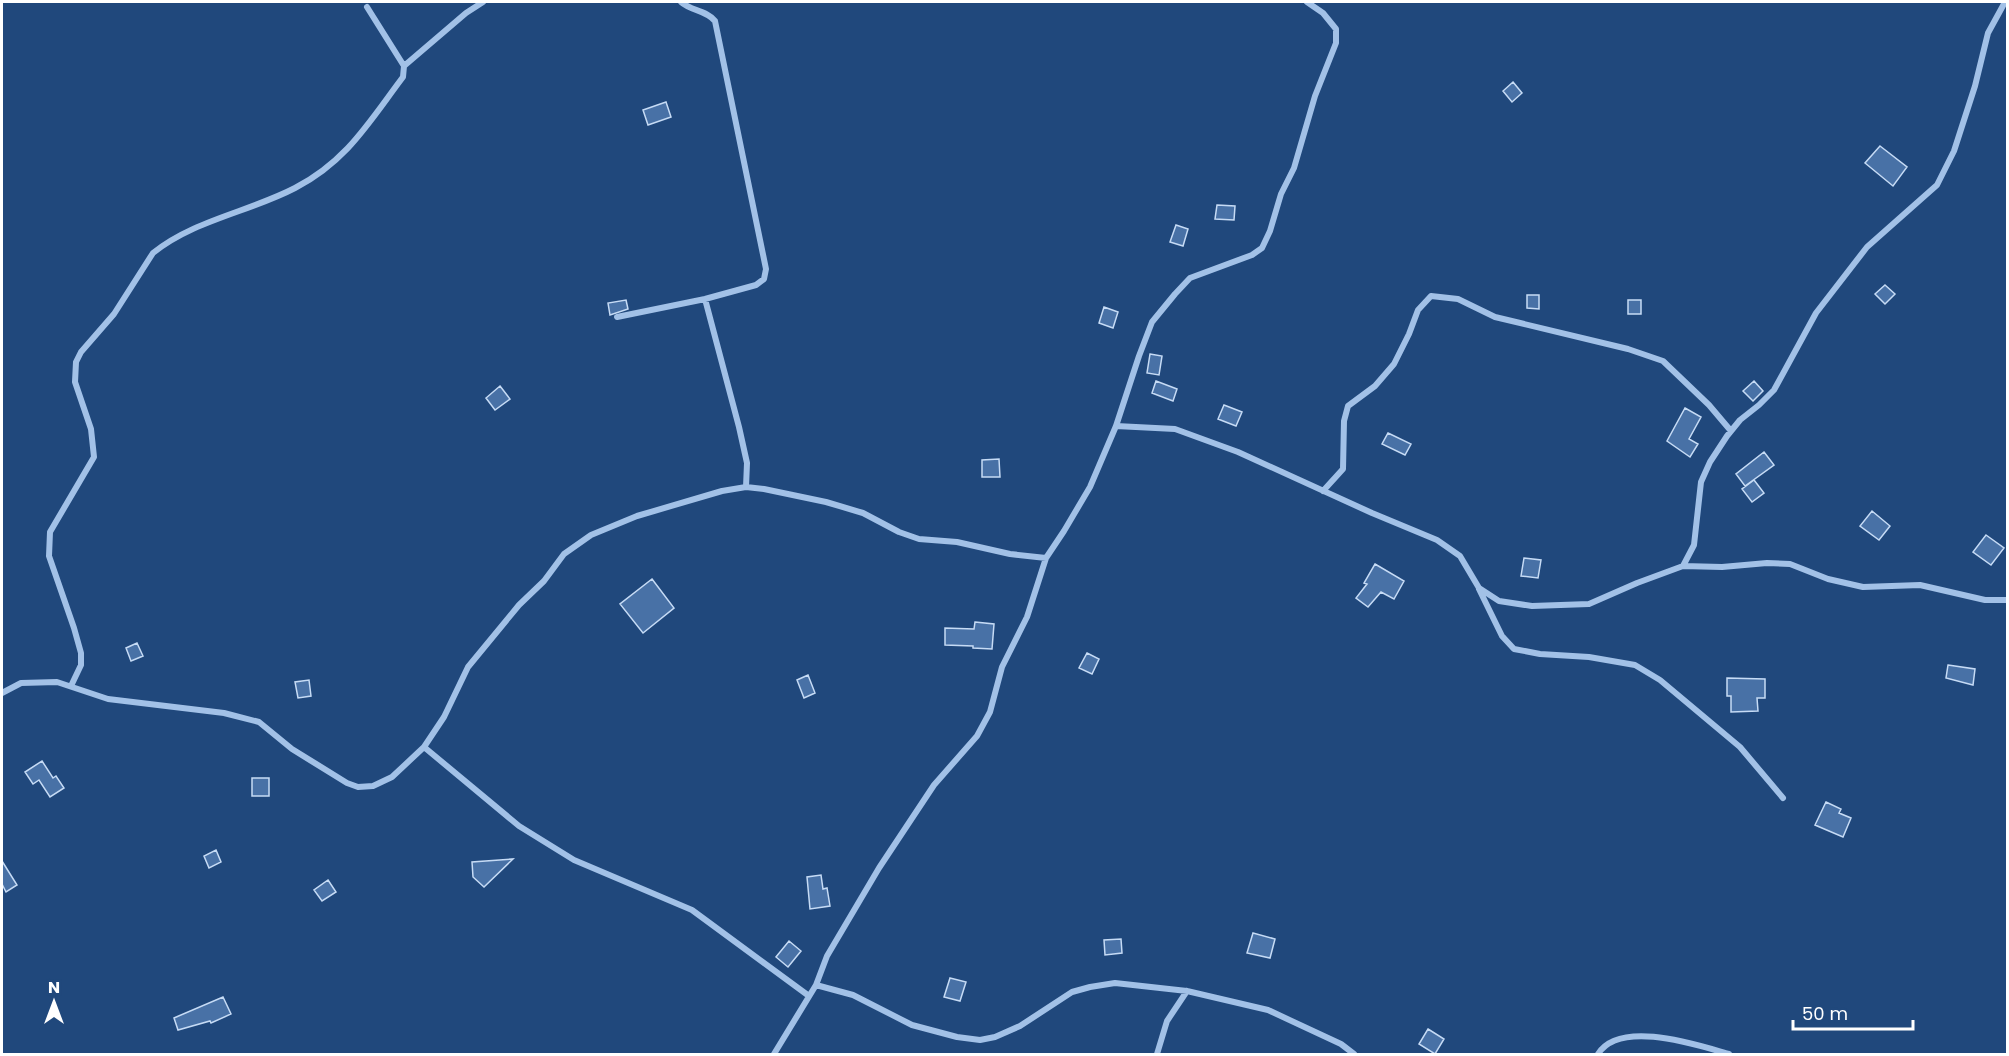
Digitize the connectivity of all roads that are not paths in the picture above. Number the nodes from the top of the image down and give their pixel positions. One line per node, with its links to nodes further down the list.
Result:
1 (483, 2): 6 (street)
2 (681, 2): 7 (street)
3 (1307, 2): 9 (street)
4 (2005, 2): 10 (street)
5 (367, 7): 6 (street)
6 (404, 66): 17 (street)
7 (705, 298): 8 (street); 11 (street)
8 (617, 317)
9 (1116, 426): 12 (street); 13 (street)
10 (1731, 431): 12 (street); 14 (street)
11 (746, 487): 13 (street); 19 (street)
12 (1323, 491): 15 (street)
13 (1046, 558): 21 (street)
14 (1683, 566): 15 (street); 16 (street)
15 (1479, 588): 20 (street)
16 (2007, 600)
17 (71, 686): 18 (street); 19 (street)
18 (2, 693)
19 (424, 747): 23 (street)
20 (1783, 798)
21 (816, 985): 22 (street); 23 (street)
22 (1187, 991): 25 (street); 26 (street)
23 (809, 996): 24 (street)
24 (774, 1054)
25 (1157, 1054)
26 (1353, 1054)
27 (1598, 1054): 28 (street)
28 (1729, 1054)

